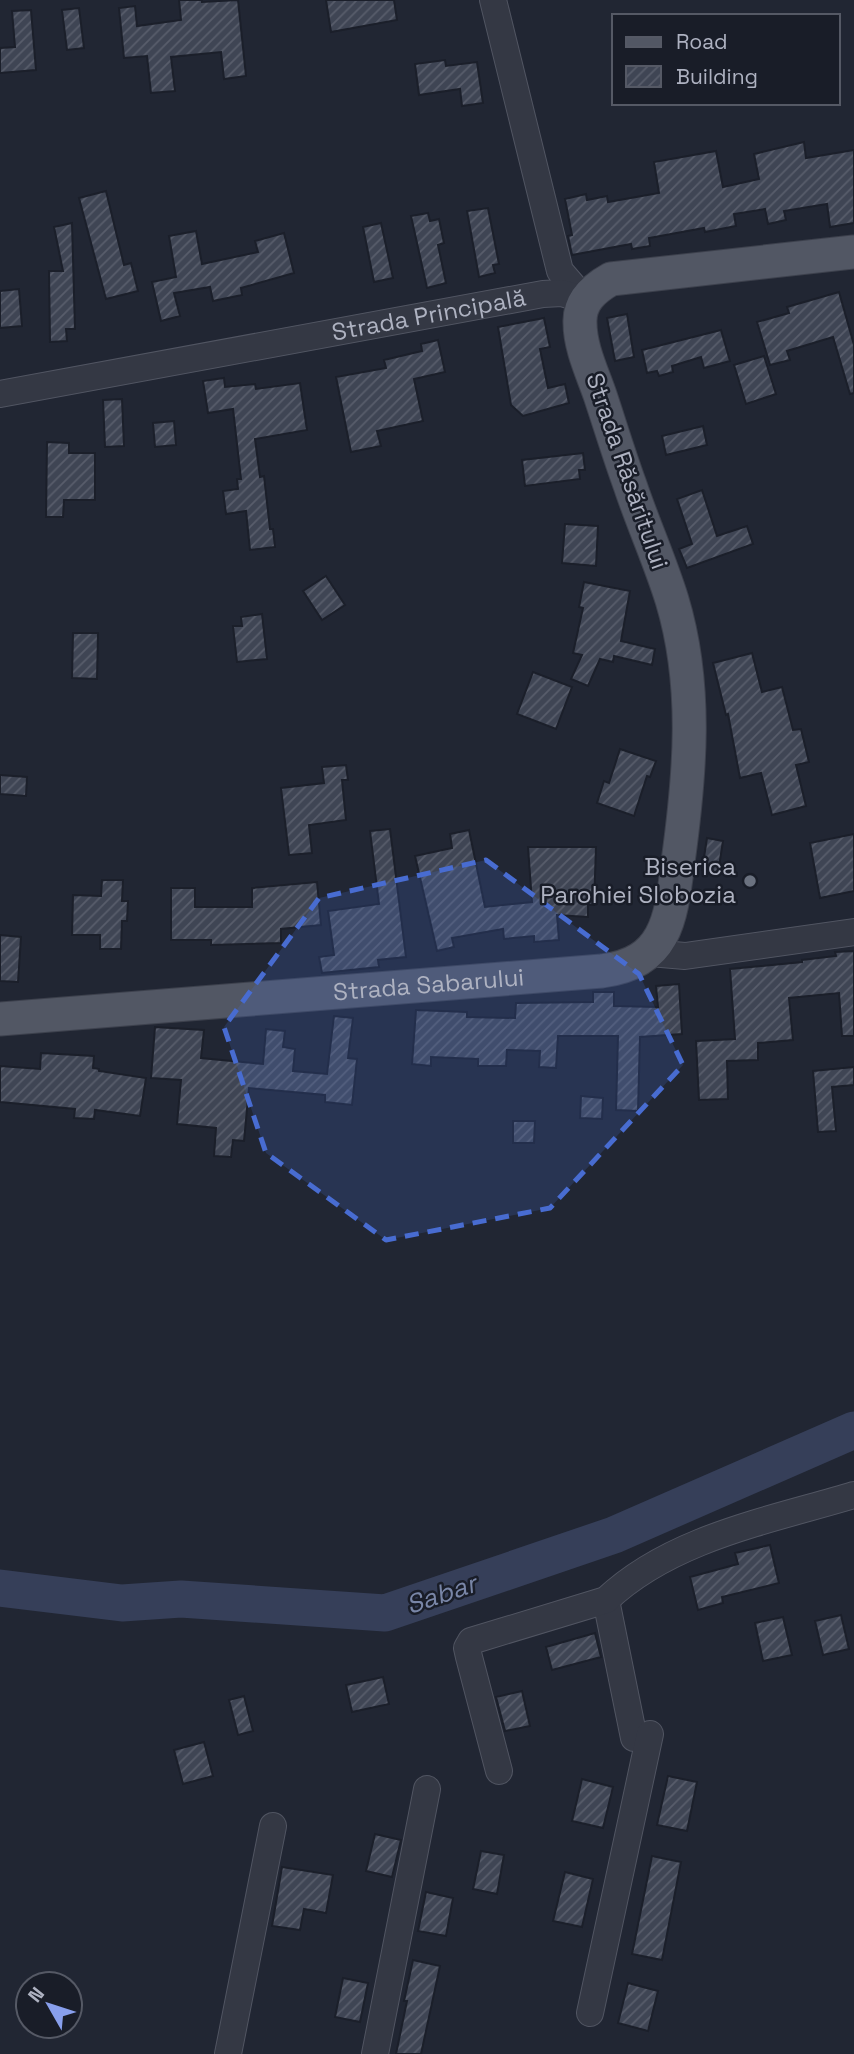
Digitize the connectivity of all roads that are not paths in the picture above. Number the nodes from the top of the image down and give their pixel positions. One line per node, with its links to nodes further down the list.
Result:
1 (493, 0): 3 (street)
2 (854, 252): 3 (main road)
3 (585, 300): 4 (street, Strada Principală); 6 (main road, Strada Răsăritului)
4 (0, 394)
5 (854, 932): 6 (street, Strada Sabarului)
6 (650, 953): 7 (main road, Strada Sabarului)
7 (0, 1020)
8 (854, 1495): 9 (street)
9 (606, 1600): 10 (street); 13 (street)
10 (499, 1771)
11 (427, 1789): 15 (street)
12 (273, 1826): 14 (street)
13 (590, 2013)
14 (228, 2054)
15 (375, 2054)

